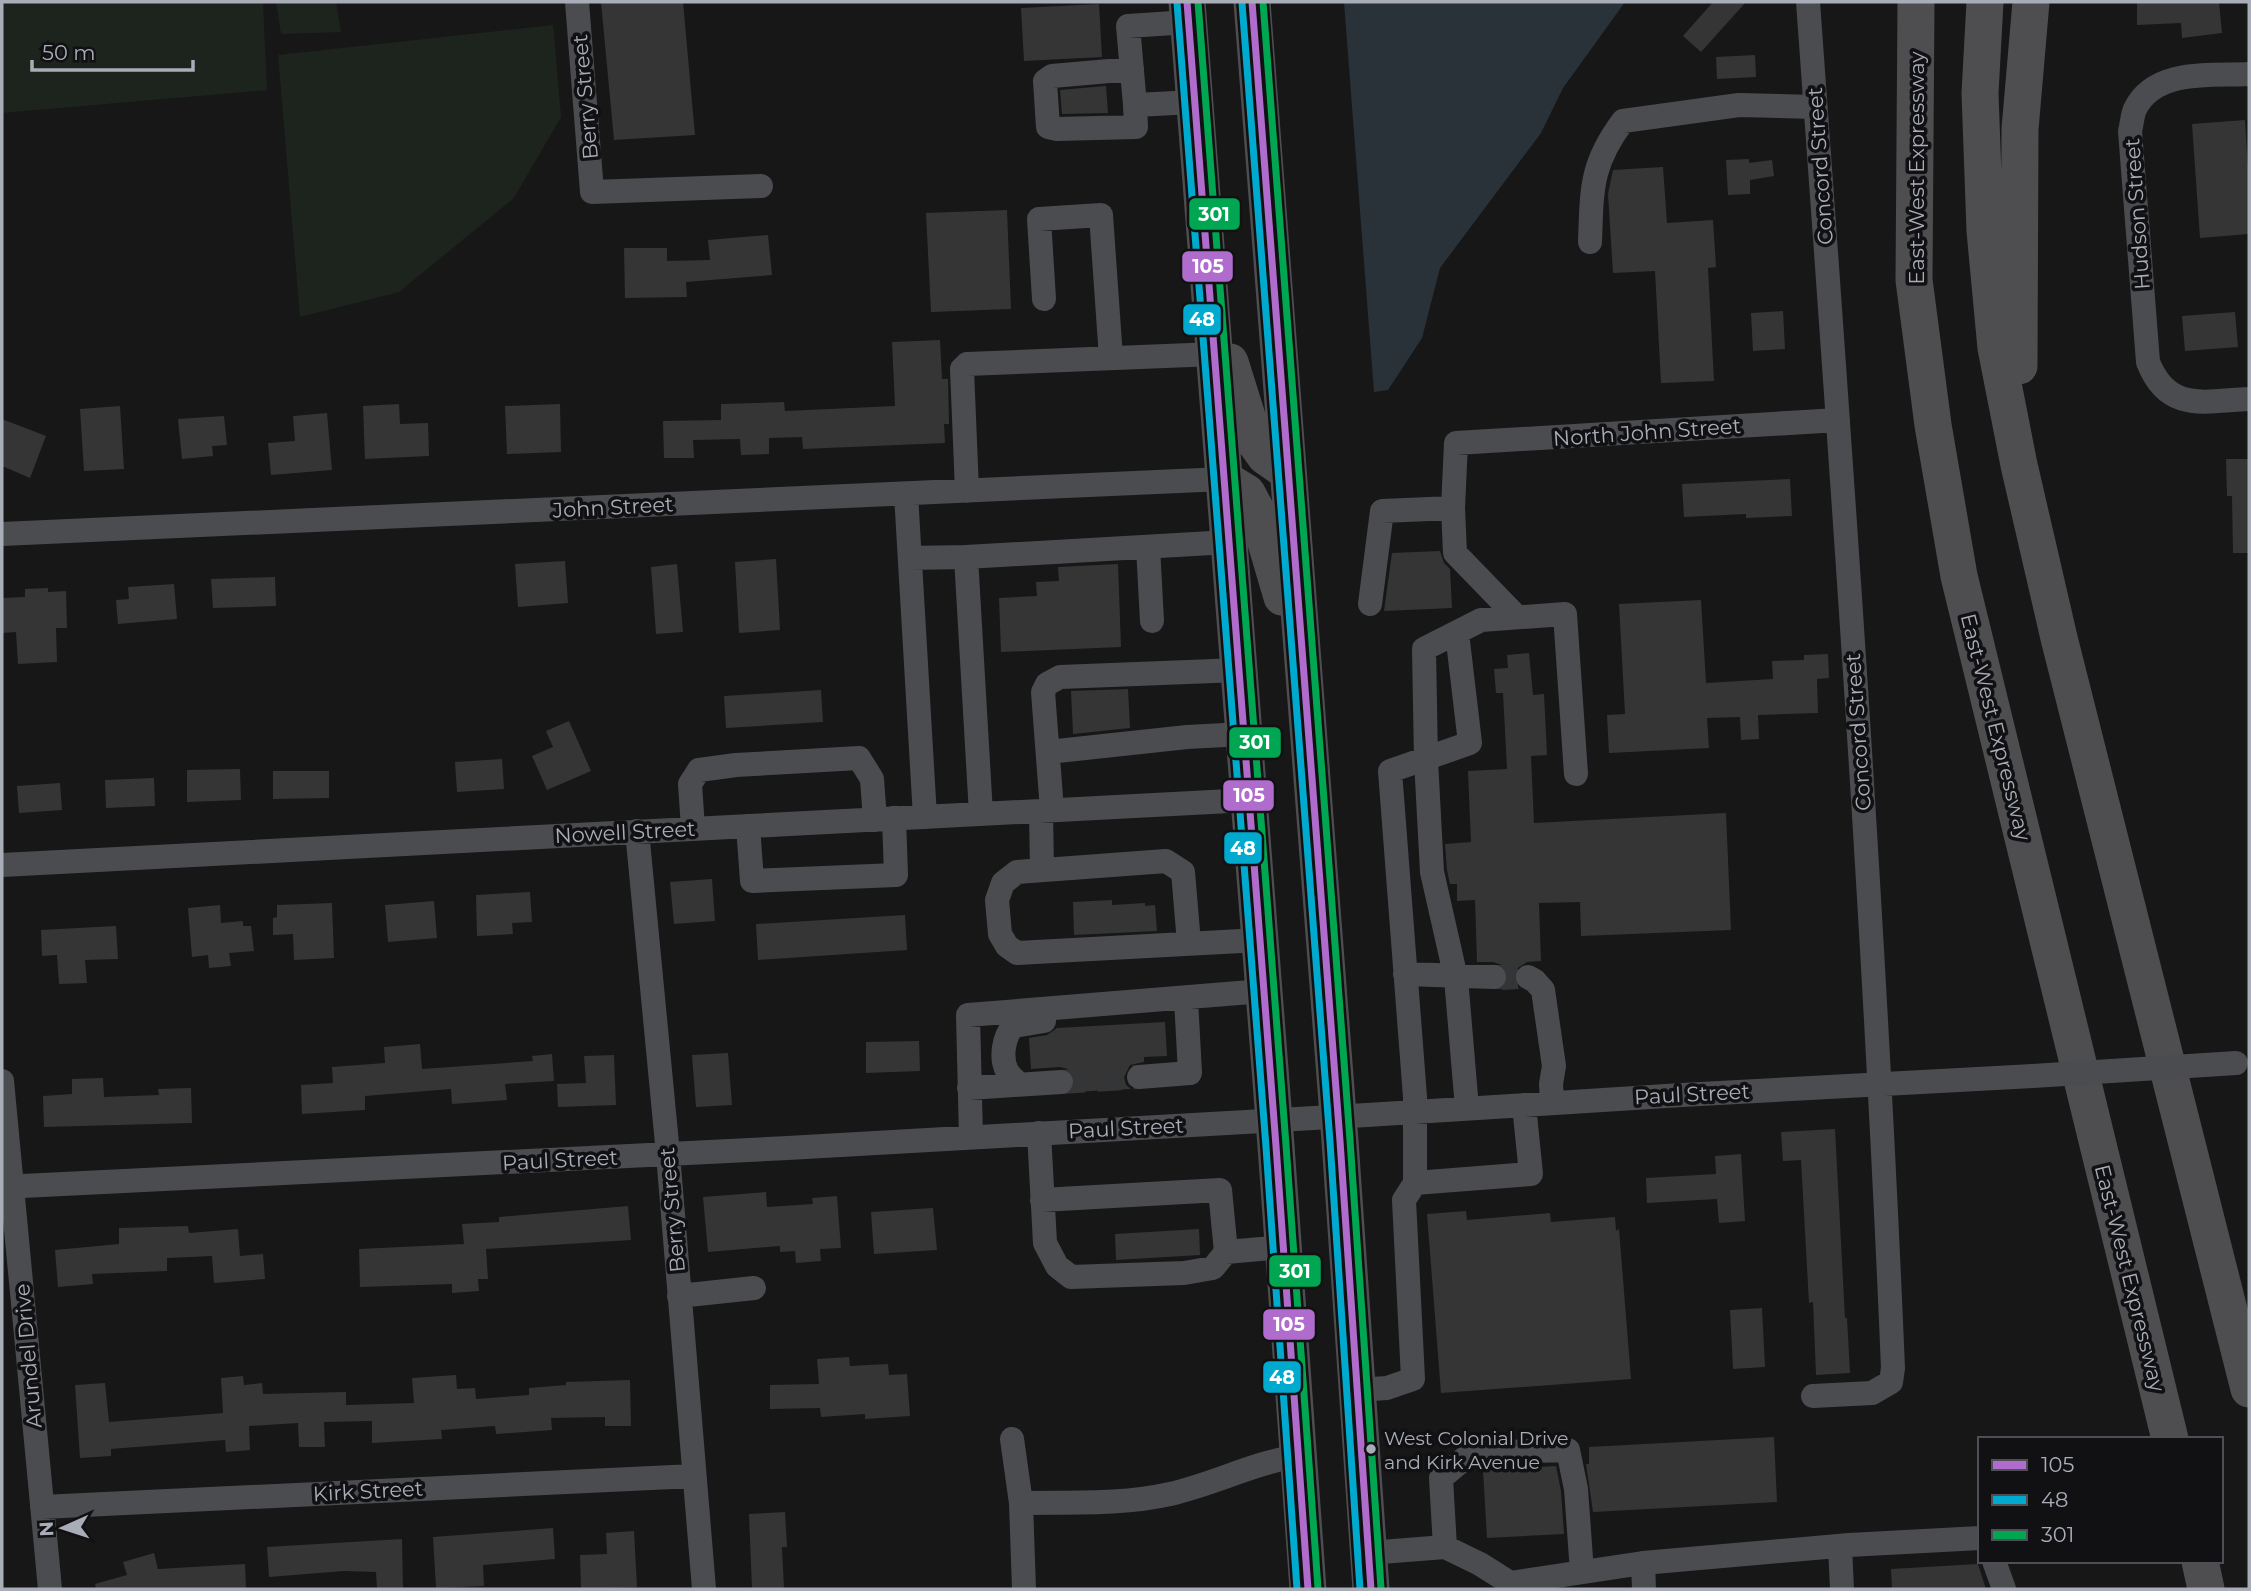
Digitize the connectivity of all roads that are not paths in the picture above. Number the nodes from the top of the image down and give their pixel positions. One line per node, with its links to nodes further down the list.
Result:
1 (577, 2): 14 (street, Berry Street)
2 (1252, 2): 24 (highway)
3 (1808, 2): 13 (street, Concord Street)
4 (1892, 2): 16 (highway)
5 (1916, 2): 16 (highway, East-West Expressway)
6 (1985, 2): 23 (highway)
7 (2031, 2): 23 (highway)
8 (1188, 12): 9 (street); 11 (highway)
9 (1132, 69): 12 (street); 12 (street)
10 (2249, 74): 21 (street, Hudson Street)
11 (1195, 102): 12 (street); 17 (highway)
12 (1135, 105)
13 (1815, 107): 15 (street); 22 (street, Concord Street)
14 (761, 186)
15 (1590, 242)
16 (1914, 279): 91 (highway, East-West Expressway)
17 (1210, 297): 19 (highway); 24 (highway)
18 (1044, 299): 20 (street)
19 (1214, 354): 20 (street); 25 (highway)
20 (1111, 358): 26 (street)
21 (2249, 399)
22 (1838, 420): 28 (street, North John Street); 69 (street, Concord Street)
23 (2019, 465): 88 (highway)
24 (1289, 472): 39 (highway)
25 (1224, 479): 26 (street, John Street); 30 (highway); 39 (highway)
26 (967, 491): 27 (street, John Street)
27 (906, 494): 29 (street, John Street); 33 (street)
28 (1454, 508): 34 (street); 35 (street)
29 (2, 534)
30 (1229, 542): 31 (street); 38 (highway)
31 (1148, 547): 32 (street); 36 (street)
32 (966, 556): 33 (street); 46 (street)
33 (910, 558): 47 (street)
34 (1370, 604)
35 (1517, 617): 37 (street); 43 (street)
36 (1152, 621)
37 (1457, 633): 42 (street); 42 (street)
38 (1239, 670): 40 (highway); 41 (street)
39 (1303, 672): 76 (highway)
40 (1244, 734): 41 (street); 44 (highway)
41 (1048, 752): 45 (street)
42 (1426, 760): 54 (street); 55 (street)
43 (1576, 774)
44 (1249, 800): 45 (street, Nowell Street); 56 (highway)
45 (1046, 811): 46 (street, Nowell Street); 53 (street)
46 (981, 814): 47 (street, Nowell Street)
47 (925, 817): 48 (street, Nowell Street)
48 (884, 819): 49 (street, Nowell Street); 49 (street); 50 (street)
49 (748, 826): 50 (street, Nowell Street)
50 (693, 828): 51 (street, Nowell Street)
51 (637, 831): 52 (street, Nowell Street); 80 (street, Berry Street)
52 (2, 865)
53 (1042, 870): 57 (street); 57 (street)
54 (1432, 873): 55 (street); 61 (street)
55 (1398, 876): 58 (street)
56 (1259, 940): 57 (street); 62 (highway)
57 (1189, 943)
58 (1405, 974): 61 (street); 75 (street)
59 (1494, 977): 61 (street)
60 (1528, 977): 72 (street)
61 (1456, 978): 74 (street)
62 (1263, 991): 63 (street); 77 (highway)
63 (1186, 999): 64 (street); 66 (street)
64 (1102, 1004): 70 (street); 71 (street)
65 (2242, 1063): 69 (street, Paul Street, bridge)
66 (1139, 1077)
67 (2, 1081): 82 (street, Arundel Drive)
68 (1061, 1082): 70 (street)
69 (1881, 1083): 72 (street, Paul Street); 90 (street, Concord Street)
70 (1019, 1084): 71 (street)
71 (969, 1088): 79 (street)
72 (1552, 1102): 73 (street, Paul Street)
73 (1524, 1105): 74 (street, Paul Street); 81 (street)
74 (1467, 1108): 75 (street, Paul Street)
75 (1416, 1112): 76 (street, Paul Street); 81 (street)
76 (1338, 1117): 77 (street, Paul Street); 89 (highway)
77 (1274, 1120): 78 (street, Paul Street); 84 (highway)
78 (1039, 1133): 79 (street, Paul Street); 83 (street)
79 (971, 1137): 80 (street, Paul Street)
80 (668, 1154): 82 (street, Paul Street); 87 (street, Berry Street)
81 (1415, 1182): 89 (street)
82 (7, 1187): 96 (street, Arundel Drive)
83 (1042, 1200): 85 (street); 85 (street)
84 (1283, 1247): 85 (street); 93 (highway)
85 (1226, 1252)
86 (754, 1288): 87 (street)
87 (679, 1296): 94 (street, Berry Street)
88 (2249, 1389)
89 (1357, 1390): 100 (highway)
90 (1813, 1396)
91 (2170, 1437)
92 (1012, 1439): 95 (street)
93 (1298, 1456): 95 (street); 108 (highway)
94 (694, 1476): 96 (street, Kirk Street); 106 (street, Berry Street)
95 (1021, 1503): 107 (street)
96 (42, 1507): 105 (street, Arundel Drive)
97 (1978, 1538): 98 (street)
98 (1840, 1546): 101 (street); 111 (street)
99 (1444, 1547): 100 (street); 104 (street); 104 (street)
100 (1368, 1553): 109 (highway)
101 (1643, 1563): 104 (street); 110 (street)
102 (1995, 1563): 112 (street)
103 (2200, 1563): 113 (highway)
104 (1582, 1572)
105 (50, 1589)
106 (704, 1589)
107 (1024, 1589)
108 (1308, 1589)
109 (1371, 1589)
110 (1644, 1589)
111 (1842, 1589)
112 (2004, 1589)
113 (2207, 1589)

